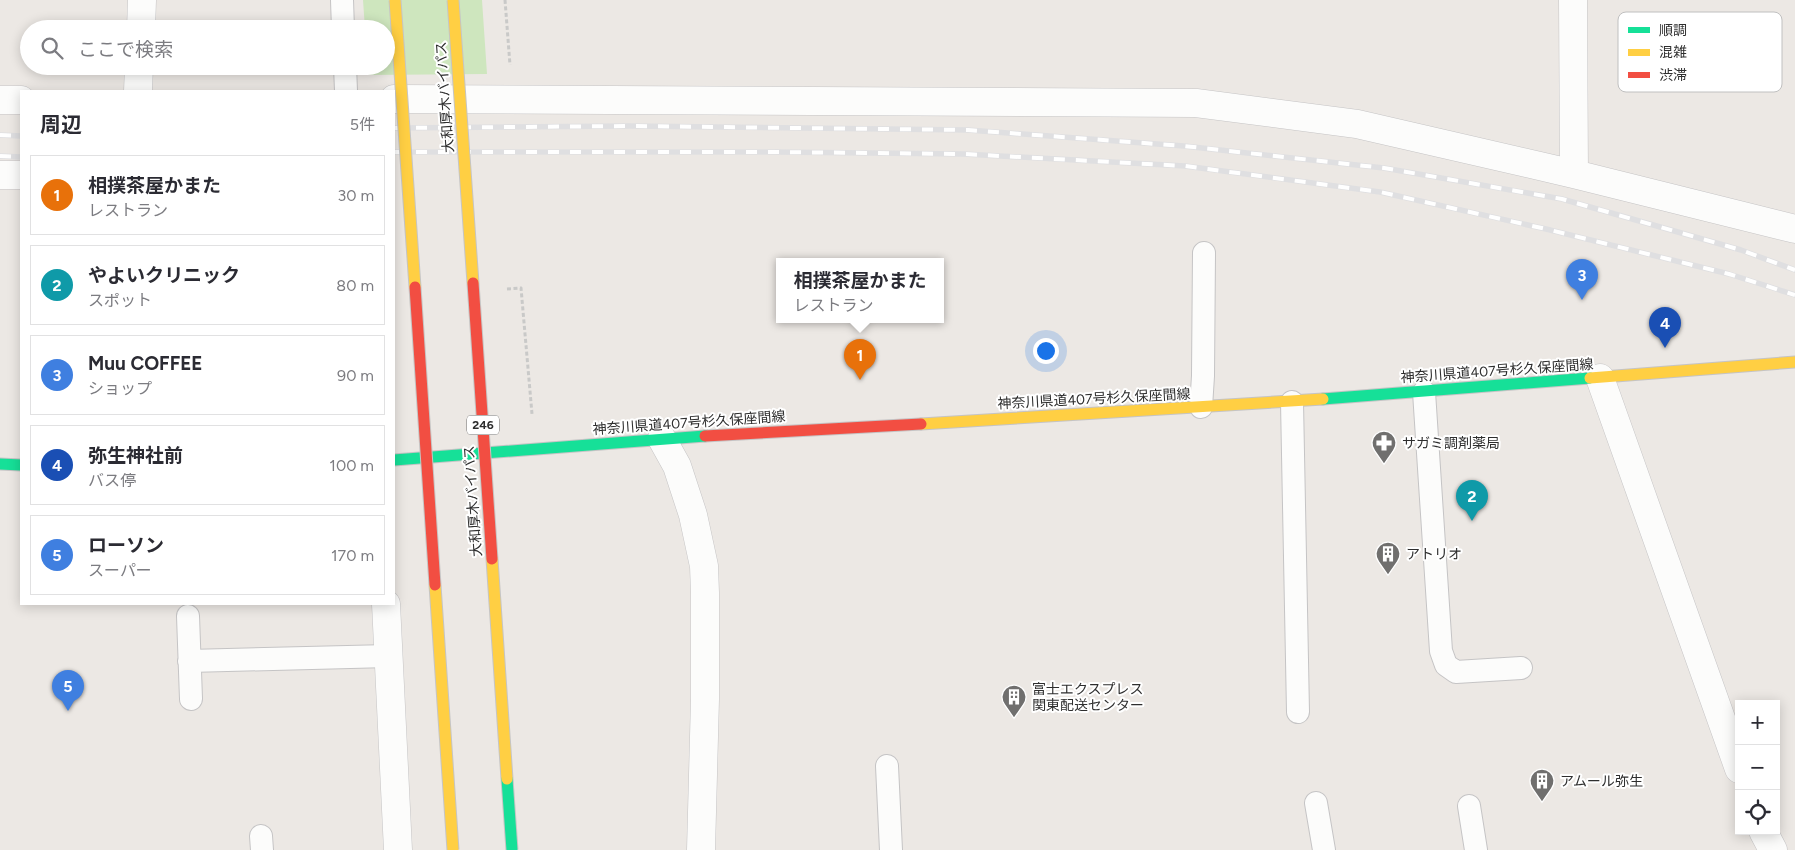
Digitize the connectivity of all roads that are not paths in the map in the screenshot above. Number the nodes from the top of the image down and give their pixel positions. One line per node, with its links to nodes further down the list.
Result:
1 (142, 0): 6 (street)
2 (342, 0): 7 (lane)
3 (395, 0): 42 (main road, bridge)
4 (453, 0): 43 (main road, 大和厚木バイパス / 246, bridge)
5 (1573, 0): 15 (street)
6 (141, 20)
7 (343, 20)
8 (139, 75): 10 (street)
9 (345, 75): 11 (lane)
10 (138, 90)
11 (346, 90)
12 (395, 99): 15 (street)
13 (0, 100): 14 (street)
14 (20, 100)
15 (1574, 174): 18 (street)
16 (20, 175): 17 (street)
17 (0, 176)
18 (1795, 229)
19 (1204, 252): 24 (lane)
20 (1795, 362): 21 (main road, 神奈川県道407号杉久保座間線)
21 (1600, 378): 22 (main road, 神奈川県道407号杉久保座間線); 36 (street)
22 (1424, 392): 23 (main road, 神奈川県道407号杉久保座間線); 33 (lane)
23 (1292, 402): 24 (main road, 神奈川県道407号杉久保座間線); 35 (lane)
24 (1201, 407): 25 (main road, 神奈川県道407号杉久保座間線)
25 (662, 439): 26 (main road, 神奈川県道407号杉久保座間線); 44 (street)
26 (395, 460)
27 (0, 464): 28 (main road)
28 (20, 465)
29 (386, 605): 31 (street)
30 (188, 616): 32 (lane)
31 (389, 656): 32 (lane); 41 (street)
32 (189, 660): 34 (lane)
33 (1521, 668)
34 (191, 700)
35 (1298, 712)
36 (1735, 758)
37 (887, 766): 45 (lane)
38 (1316, 803): 46 (lane)
39 (1469, 806): 47 (lane)
40 (1765, 835): 48 (street)
41 (398, 850)
42 (453, 850)
43 (512, 850)
44 (701, 850)
45 (891, 850)
46 (1324, 850)
47 (1476, 850)
48 (1773, 850)

